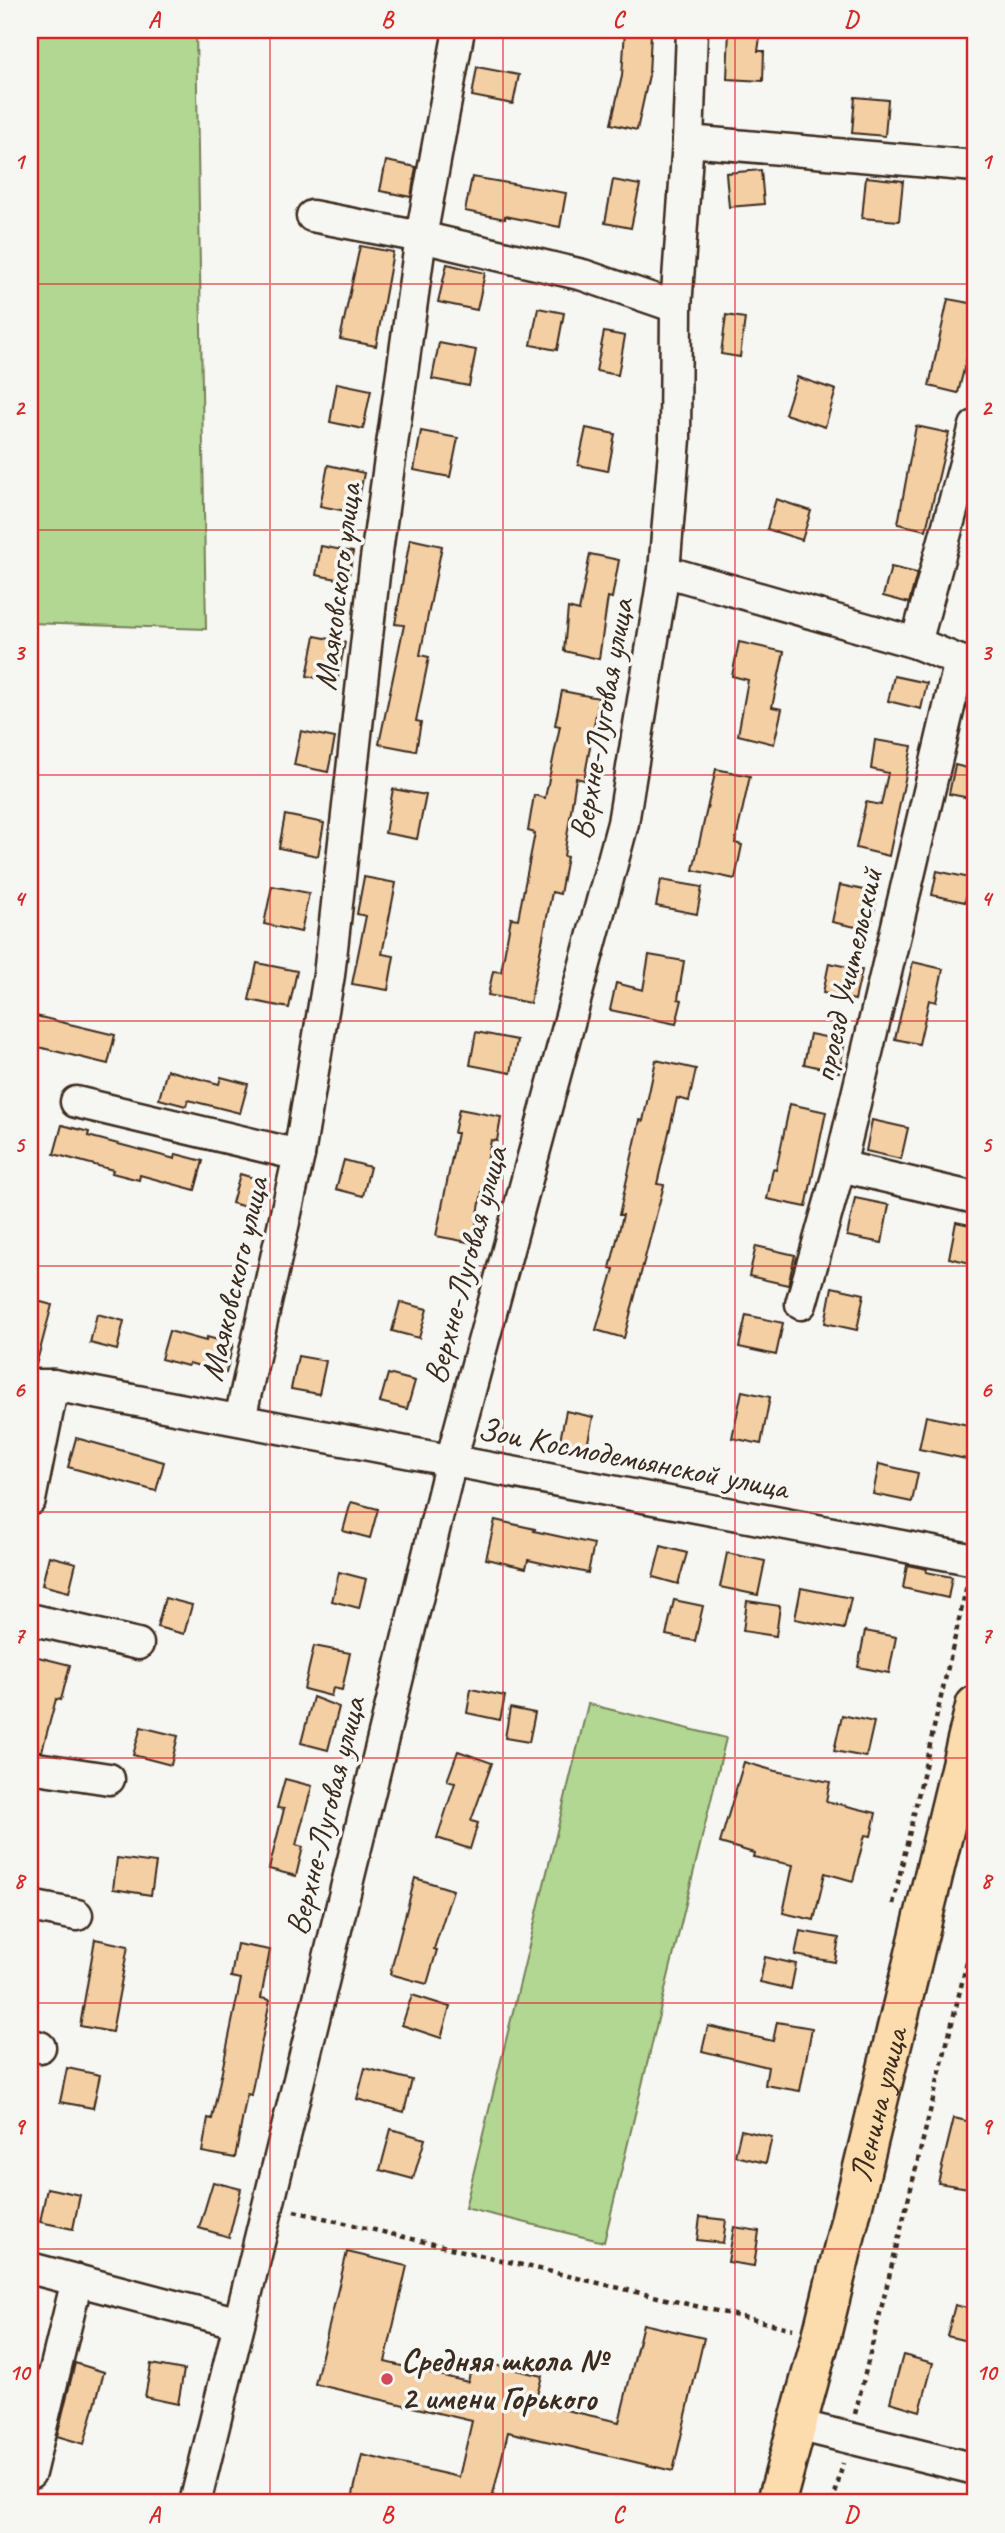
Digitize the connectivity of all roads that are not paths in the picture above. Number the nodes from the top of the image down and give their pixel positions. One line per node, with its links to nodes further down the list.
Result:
1 (459, 30): 6 (street, Маяковского улица)
2 (692, 30): 3 (street, Верхне-Луговая улица)
3 (688, 141): 4 (street); 7 (street, Верхне-Луговая улица)
4 (975, 166)
5 (312, 216): 6 (street)
6 (421, 237): 7 (street); 13 (street, Маяковского улица)
7 (676, 307): 9 (street, Верхне-Луговая улица)
8 (975, 426): 10 (street)
9 (664, 571): 10 (street); 19 (street, Верхне-Луговая улица)
10 (916, 643): 11 (street)
11 (967, 662): 14 (street, проезд Учительский)
12 (76, 1102): 13 (street, Маяковского улица)
13 (299, 1155): 18 (street, Маяковского улица)
14 (840, 1166): 15 (street); 16 (street, проезд Учительский)
15 (975, 1198)
16 (801, 1304)
17 (42, 1385): 18 (street, Зои Космодемьянской улица); 20 (street)
18 (240, 1419): 19 (street, Зои Космодемьянской улица)
19 (451, 1461): 21 (street, Зои Космодемьянской улица); 31 (street, Верхне-Луговая улица)
20 (30, 1500)
21 (975, 1560)
22 (30, 1619): 23 (street)
23 (138, 1644)
24 (975, 1705): 32 (main road, Ленина улица)
25 (30, 1767): 26 (street)
26 (109, 1779)
27 (30, 1906): 28 (street)
28 (77, 1915)
29 (30, 2267): 30 (street)
30 (77, 2280): 31 (street); 34 (street)
31 (239, 2323): 35 (street, Верхне-Луговая улица)
32 (797, 2425): 33 (street); 36 (main road, Ленина улица)
33 (975, 2469)
34 (30, 2473)
35 (195, 2503)
36 (776, 2503)

